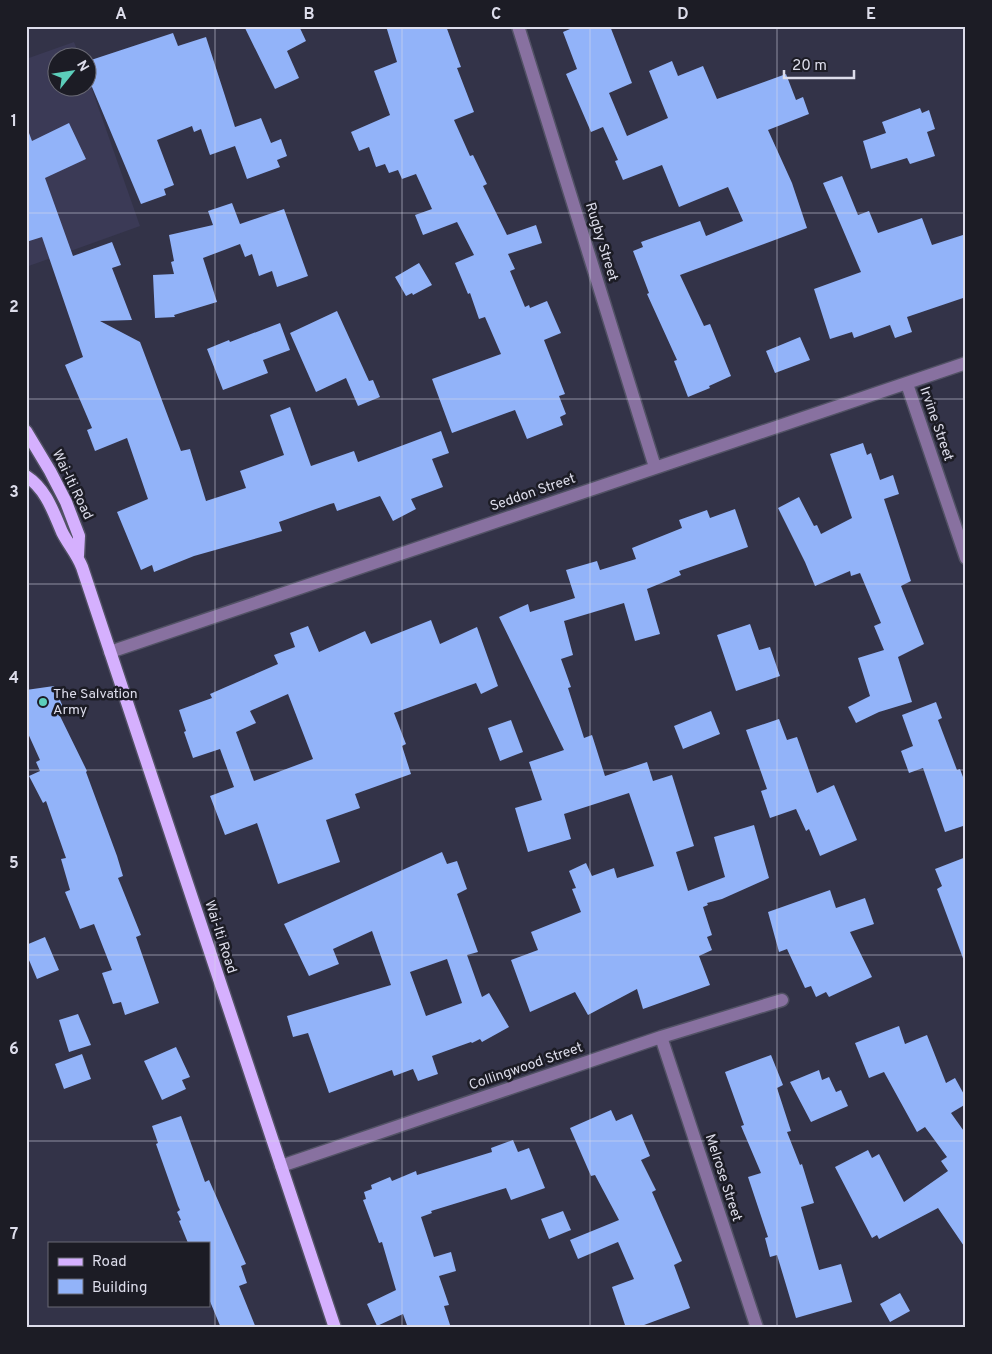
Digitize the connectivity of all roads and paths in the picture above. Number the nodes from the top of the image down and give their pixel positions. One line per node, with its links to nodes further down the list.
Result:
1 (518, 26): 5 (street, Rugby Street)
2 (966, 363): 3 (street, Seddon Street)
3 (907, 384): 5 (street, Seddon Street); 8 (street, Irvine Street)
4 (26, 431): 7 (main road, Wai-Iti Road)
5 (655, 467): 9 (street, Seddon Street)
6 (26, 476): 7 (main road, Wai-Iti Road)
7 (78, 556): 9 (main road, Wai-Iti Road)
8 (966, 558)
9 (110, 652): 12 (main road, Wai-Iti Road)
10 (782, 1000): 11 (street, Collingwood Street)
11 (661, 1037): 12 (street, Collingwood Street); 14 (street, Melrose Street)
12 (281, 1166): 13 (main road, Wai-Iti Road)
13 (335, 1328)
14 (757, 1328)

